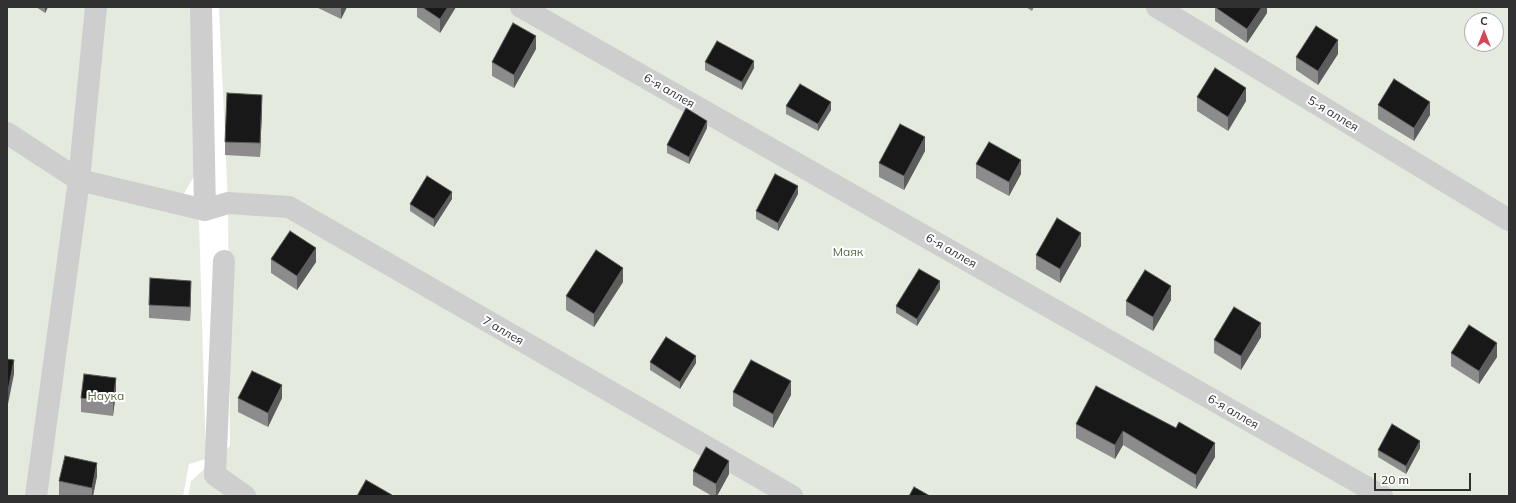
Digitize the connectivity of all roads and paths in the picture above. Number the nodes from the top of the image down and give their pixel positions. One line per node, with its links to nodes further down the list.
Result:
1 (96, 7): 6 (street)
2 (201, 7): 7 (street)
3 (521, 7): 13 (street, 6-я аллея)
4 (1157, 7): 8 (street, 5-я аллея)
5 (7, 133): 6 (street)
6 (79, 180): 7 (street); 10 (street)
7 (205, 210): 12 (street, 7 аллея)
8 (1509, 220)
9 (224, 262): 11 (street)
10 (36, 496)
11 (245, 496)
12 (792, 496)
13 (1382, 496)

